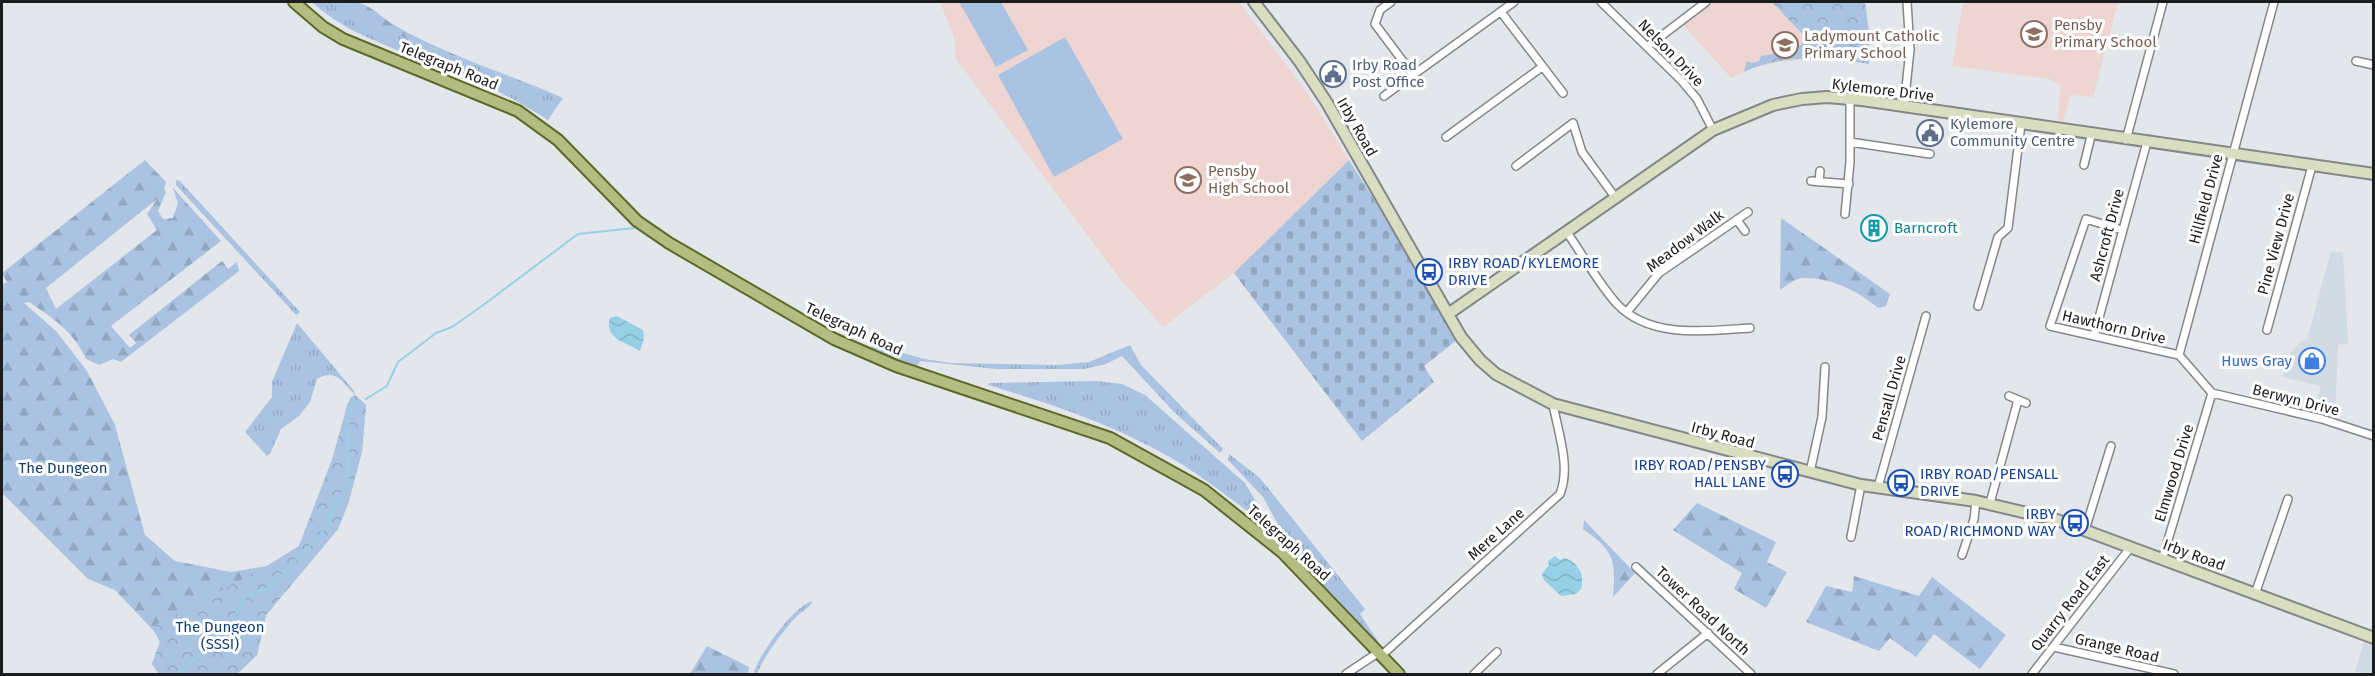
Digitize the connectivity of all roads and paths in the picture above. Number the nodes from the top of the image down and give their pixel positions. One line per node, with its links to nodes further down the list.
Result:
1 (294, 2): 75 (main road, Telegraph Road)
2 (1254, 2): 44 (street, Irby Road)
3 (1391, 2): 15 (street)
4 (1514, 2): 10 (street)
5 (1601, 2): 11 (street, Nelson Drive)
6 (1706, 2): 11 (street)
7 (1907, 2): 19 (street)
8 (2163, 2): 24 (street)
9 (2274, 2): 28 (street, Hillfield Drive)
10 (1501, 12): 14 (street); 15 (street)
11 (1647, 47): 21 (street, Nelson Drive)
12 (2356, 61): 13 (street)
13 (2373, 65)
14 (1542, 67): 16 (street); 23 (street)
15 (1414, 76): 17 (street)
16 (1563, 93)
17 (1384, 96)
18 (1850, 100): 19 (street, Kylemore Drive); 21 (street, Kylemore Drive); 25 (street)
19 (1904, 106): 20 (street, Kylemore Drive)
20 (2021, 124): 22 (street, Kylemore Drive); 42 (street)
21 (1713, 130): 35 (street, Kylemore Drive)
22 (2091, 135): 24 (street, Kylemore Drive); 29 (street)
23 (1446, 136)
24 (2126, 140): 26 (street, Kylemore Drive)
25 (1850, 142): 27 (street); 34 (street)
26 (2147, 142): 28 (street, Kylemore Drive); 39 (street, Ashcroft Drive)
27 (1930, 154)
28 (2232, 154): 31 (street, Kylemore Drive); 49 (street, Hillfield Drive)
29 (2084, 165)
30 (1516, 166): 35 (street)
31 (2312, 166): 33 (street, Kylemore Drive); 47 (street, Pine View Drive)
32 (1820, 171): 34 (street)
33 (2373, 174)
34 (1849, 184): 37 (street)
35 (1615, 196): 40 (street, Kylemore Drive)
36 (1748, 212): 38 (street, Meadow Walk)
37 (1845, 214)
38 (1737, 219): 41 (street, Meadow Walk); 43 (street, Meadow Walk)
39 (2122, 230): 48 (street, Ashcroft Drive); 48 (street, Hawthorn Drive)
40 (1566, 231): 43 (street); 44 (street, Kylemore Drive)
41 (1745, 231)
42 (1978, 306)
43 (1627, 312): 46 (street)
44 (1448, 314): 55 (street, Irby Road)
45 (1926, 316): 60 (street, Pensall Drive)
46 (1750, 328)
47 (2266, 330)
48 (2094, 336): 49 (street, Hawthorn Drive)
49 (2179, 355): 51 (street)
50 (1826, 367): 58 (street)
51 (2212, 393): 56 (street, Berwyn Drive); 68 (street, Elmwood Drive)
52 (2009, 396): 53 (street)
53 (2018, 400): 54 (street); 63 (street)
54 (2026, 403)
55 (1553, 404): 58 (street, Irby Road); 75 (street, Mere Lane)
56 (2373, 436)
57 (2111, 446): 64 (street)
58 (1810, 472): 59 (street, Irby Road)
59 (1862, 485): 60 (street, Irby Road); 65 (street)
60 (1878, 487): 62 (street, Irby Road)
61 (2288, 499): 70 (street)
62 (1977, 501): 63 (street, Irby Road); 67 (street)
63 (1990, 504): 64 (street, Irby Road)
64 (2085, 530): 66 (street, Irby Road)
65 (1851, 537)
66 (2130, 548): 68 (street, Irby Road); 73 (street, Quarry Road East)
67 (1962, 555)
68 (2162, 560): 70 (street, Irby Road)
69 (1636, 567): 71 (street, Tower Road North)
70 (2255, 594): 72 (street, Irby Road)
71 (1707, 633): 79 (street); 80 (street, Tower Road North)
72 (2373, 638)
73 (2054, 647): 81 (street, Quarry Road East); 82 (street, Grange Road)
74 (1497, 652): 78 (street)
75 (1380, 654): 76 (street, Mere Lane); 77 (main road, Telegraph Road)
76 (1346, 675)
77 (1399, 675)
78 (1474, 675)
79 (1657, 675)
80 (1751, 675)
81 (2032, 675)
82 (2174, 675)

